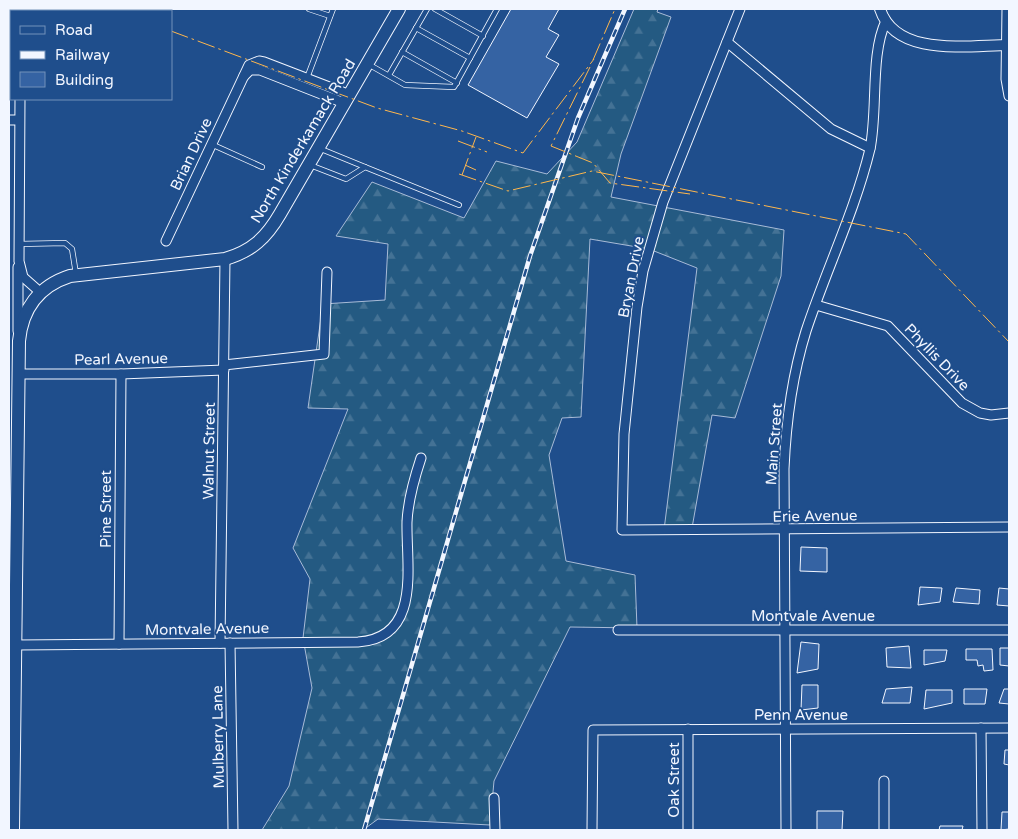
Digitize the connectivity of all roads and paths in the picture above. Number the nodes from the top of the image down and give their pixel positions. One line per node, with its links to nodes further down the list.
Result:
1 (309, 9): 10 (lane)
2 (333, 9): 10 (lane)
3 (399, 9): 18 (main road, North Kinderkamack Road)
4 (427, 9): 12 (lane)
5 (435, 9): 13 (lane)
6 (740, 9): 14 (street, Bryan Drive)
7 (880, 9): 11 (street)
8 (1007, 9): 15 (street)
9 (495, 10): 13 (lane)
10 (330, 16): 20 (lane)
11 (886, 22): 15 (street); 30 (street, Main Street)
12 (416, 28): 16 (lane); 17 (lane)
13 (482, 36): 17 (lane)
14 (727, 42): 30 (street); 51 (street, Bryan Drive)
15 (1008, 45): 23 (street)
16 (402, 52): 19 (lane); 22 (lane)
17 (470, 58): 22 (lane)
18 (368, 63): 19 (lane); 24 (main road, North Kinderkamack Road)
19 (389, 75): 22 (lane)
20 (307, 78): 21 (street, Brian Drive); 24 (street, Brian Drive)
21 (241, 80): 24 (street); 28 (street, Brian Drive)
22 (456, 83)
23 (1009, 96)
24 (347, 99): 29 (main road, North Kinderkamack Road)
25 (20, 100): 27 (street)
26 (9, 120): 27 (street)
27 (19, 120): 37 (street)
28 (211, 144): 32 (lane); 36 (street, Brian Drive)
29 (318, 147): 31 (main road, North Kinderkamack Road); 33 (lane)
30 (870, 148): 42 (street, Main Street)
31 (309, 164): 33 (lane); 38 (main road, North Kinderkamack Road)
32 (262, 167)
33 (366, 167): 34 (lane)
34 (459, 205)
35 (9, 238): 37 (street)
36 (166, 241)
37 (19, 244): 40 (lane); 41 (street); 43 (street)
38 (225, 259): 40 (main road, North Kinderkamack Road); 44 (street, Walnut Street)
39 (327, 272): 44 (street, Pearl Avenue)
40 (76, 275): 41 (main road, North Kinderkamack Road)
41 (40, 292): 43 (main road, North Kinderkamack Road)
42 (816, 305): 47 (street, Phyllis Drive); 52 (street, Main Street)
43 (19, 341): 45 (main road, North Kinderkamack Road)
44 (224, 367): 46 (street, Pearl Avenue); 56 (street, Walnut Street)
45 (19, 374): 46 (street, Pearl Avenue); 49 (main road, North Kinderkamack Road)
46 (120, 374): 57 (street, Pine Street)
47 (1009, 413)
48 (421, 458): 56 (street, Montvale Avenue)
49 (13, 459): 58 (main road, North Kinderkamack Road)
50 (1009, 527): 52 (street, Erie Avenue)
51 (622, 530): 52 (street, Erie Avenue)
52 (784, 530): 54 (street, Main Street)
53 (618, 630): 54 (street, Montvale Avenue)
54 (785, 630): 55 (street, Montvale Avenue); 62 (street, Main Street)
55 (1009, 630)
56 (225, 643): 57 (street, Montvale Avenue); 67 (street, Mulberry Lane)
57 (119, 644): 58 (street, Montvale Avenue)
58 (16, 645): 63 (main road, North Kinderkamack Road)
59 (981, 728): 60 (street, Penn Avenue); 62 (street, Penn Avenue); 73 (street)
60 (1009, 728)
61 (688, 729): 62 (street, Penn Avenue); 69 (street, Penn Avenue); 70 (street, Oak Street)
62 (786, 729): 71 (street, Main Street)
63 (12, 740): 66 (main road, North Kinderkamack Road)
64 (884, 781): 72 (street)
65 (494, 798): 68 (street)
66 (13, 830)
67 (233, 830)
68 (495, 830)
69 (592, 830)
70 (688, 830)
71 (786, 830)
72 (884, 830)
73 (982, 830)

